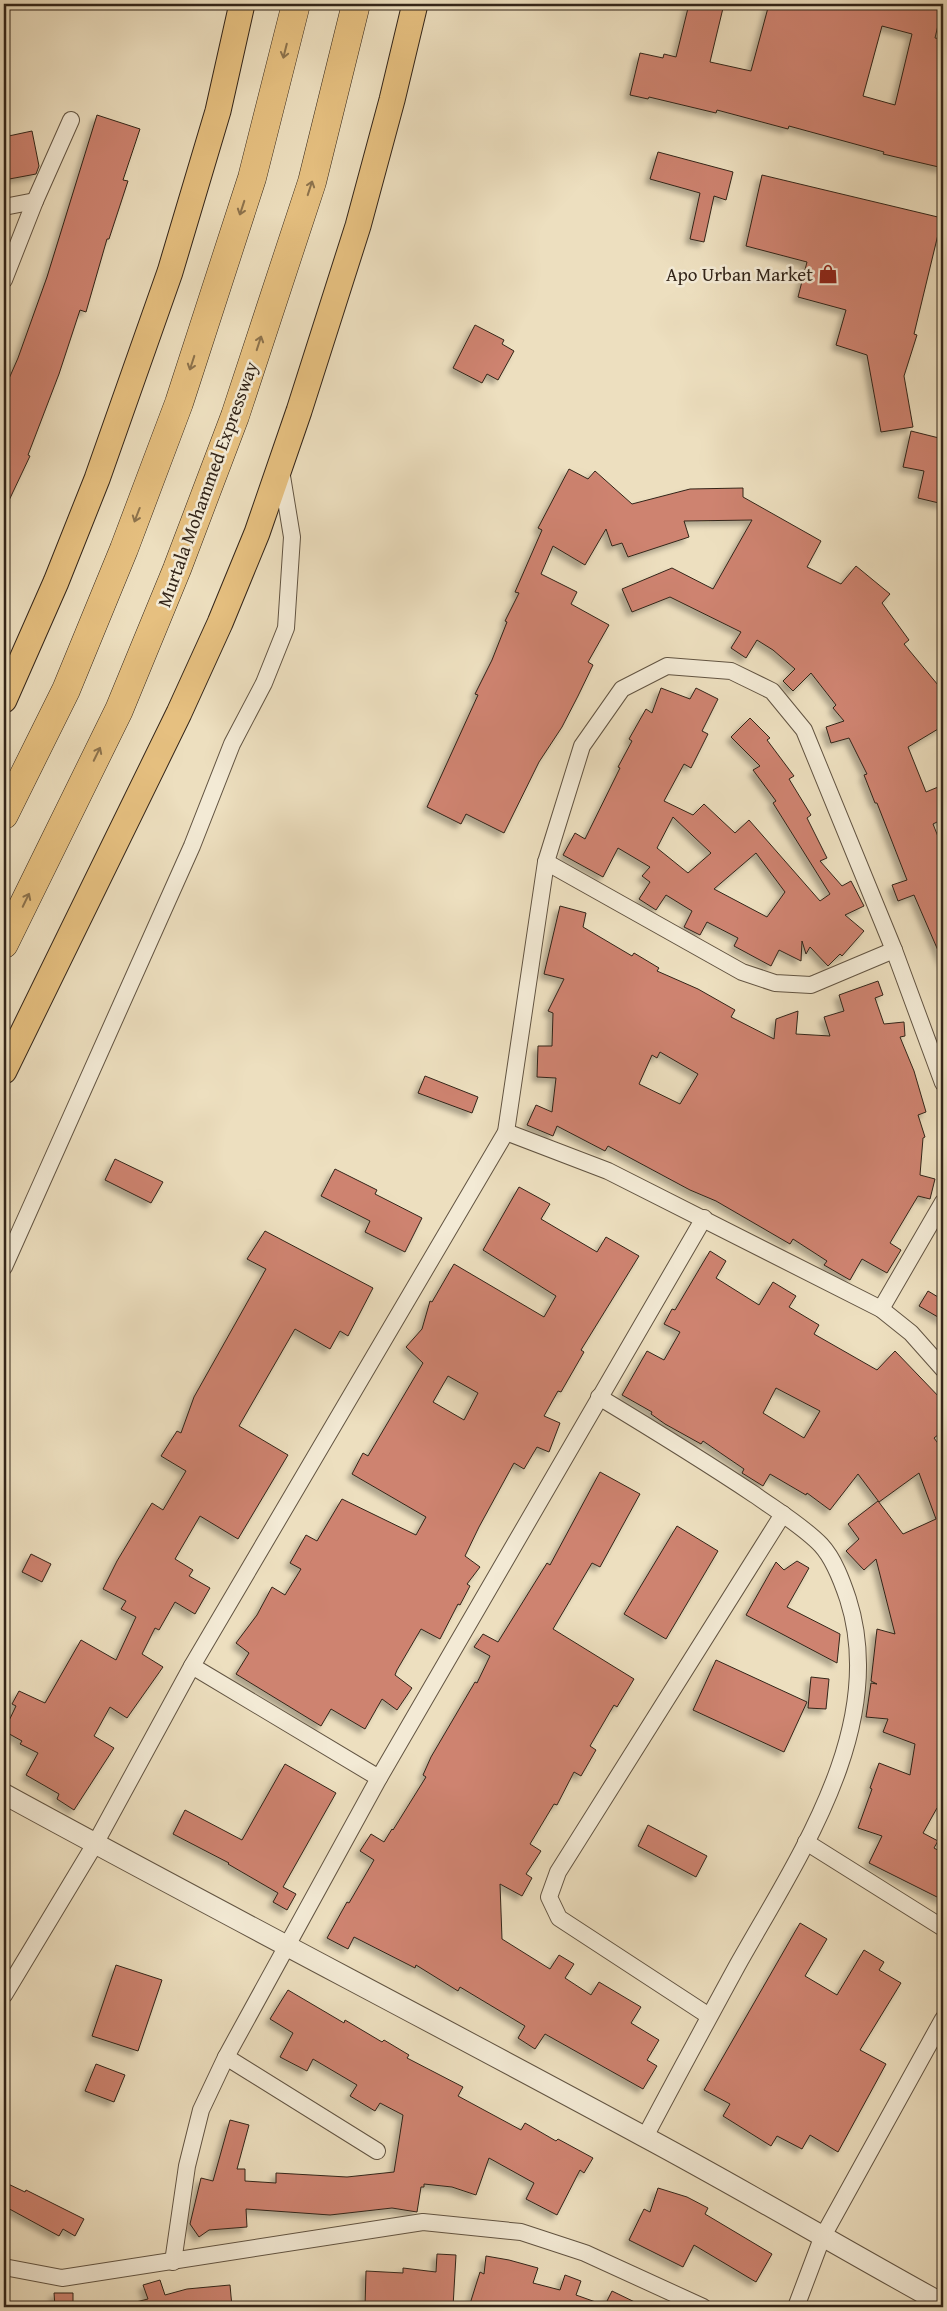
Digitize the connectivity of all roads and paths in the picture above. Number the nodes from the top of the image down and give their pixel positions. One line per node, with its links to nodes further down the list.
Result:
1 (242, 4): 10 (main road)
2 (296, 4): 11 (highway, one-way to 11)
3 (356, 4): 13 (highway, Murtala Mohammed Expressway, one-way to 3)
4 (415, 4): 9 (main road)
5 (71, 120): 6 (street)
6 (35, 201): 7 (street); 8 (street)
7 (4, 207)
8 (4, 280)
9 (280, 465): 15 (main road); 20 (street)
10 (4, 700)
11 (4, 815)
12 (546, 862): 14 (street); 14 (street); 17 (street)
13 (4, 944)
14 (894, 950): 16 (street)
15 (4, 1071)
16 (943, 1084)
17 (506, 1132): 19 (street); 25 (street)
18 (943, 1202): 21 (street)
19 (704, 1218): 21 (street); 23 (street)
20 (4, 1266)
21 (881, 1309): 22 (street)
22 (943, 1369)
23 (599, 1397): 24 (street); 26 (street)
24 (783, 1514): 28 (street); 33 (street)
25 (192, 1666): 26 (street); 29 (street)
26 (380, 1778): 31 (street)
27 (4, 1794): 29 (street)
28 (806, 1842): 30 (street); 33 (street)
29 (94, 1844): 31 (street); 32 (street)
30 (943, 1928)
31 (287, 1948): 35 (street); 36 (street)
32 (4, 1995)
33 (709, 2016): 36 (street)
34 (943, 2019): 38 (street)
35 (226, 2057): 37 (street); 39 (street)
36 (645, 2137): 38 (street)
37 (377, 2151)
38 (822, 2238): 41 (street); 43 (street)
39 (173, 2262): 40 (street); 42 (street)
40 (4, 2267)
41 (943, 2304)
42 (703, 2307)
43 (796, 2307)

